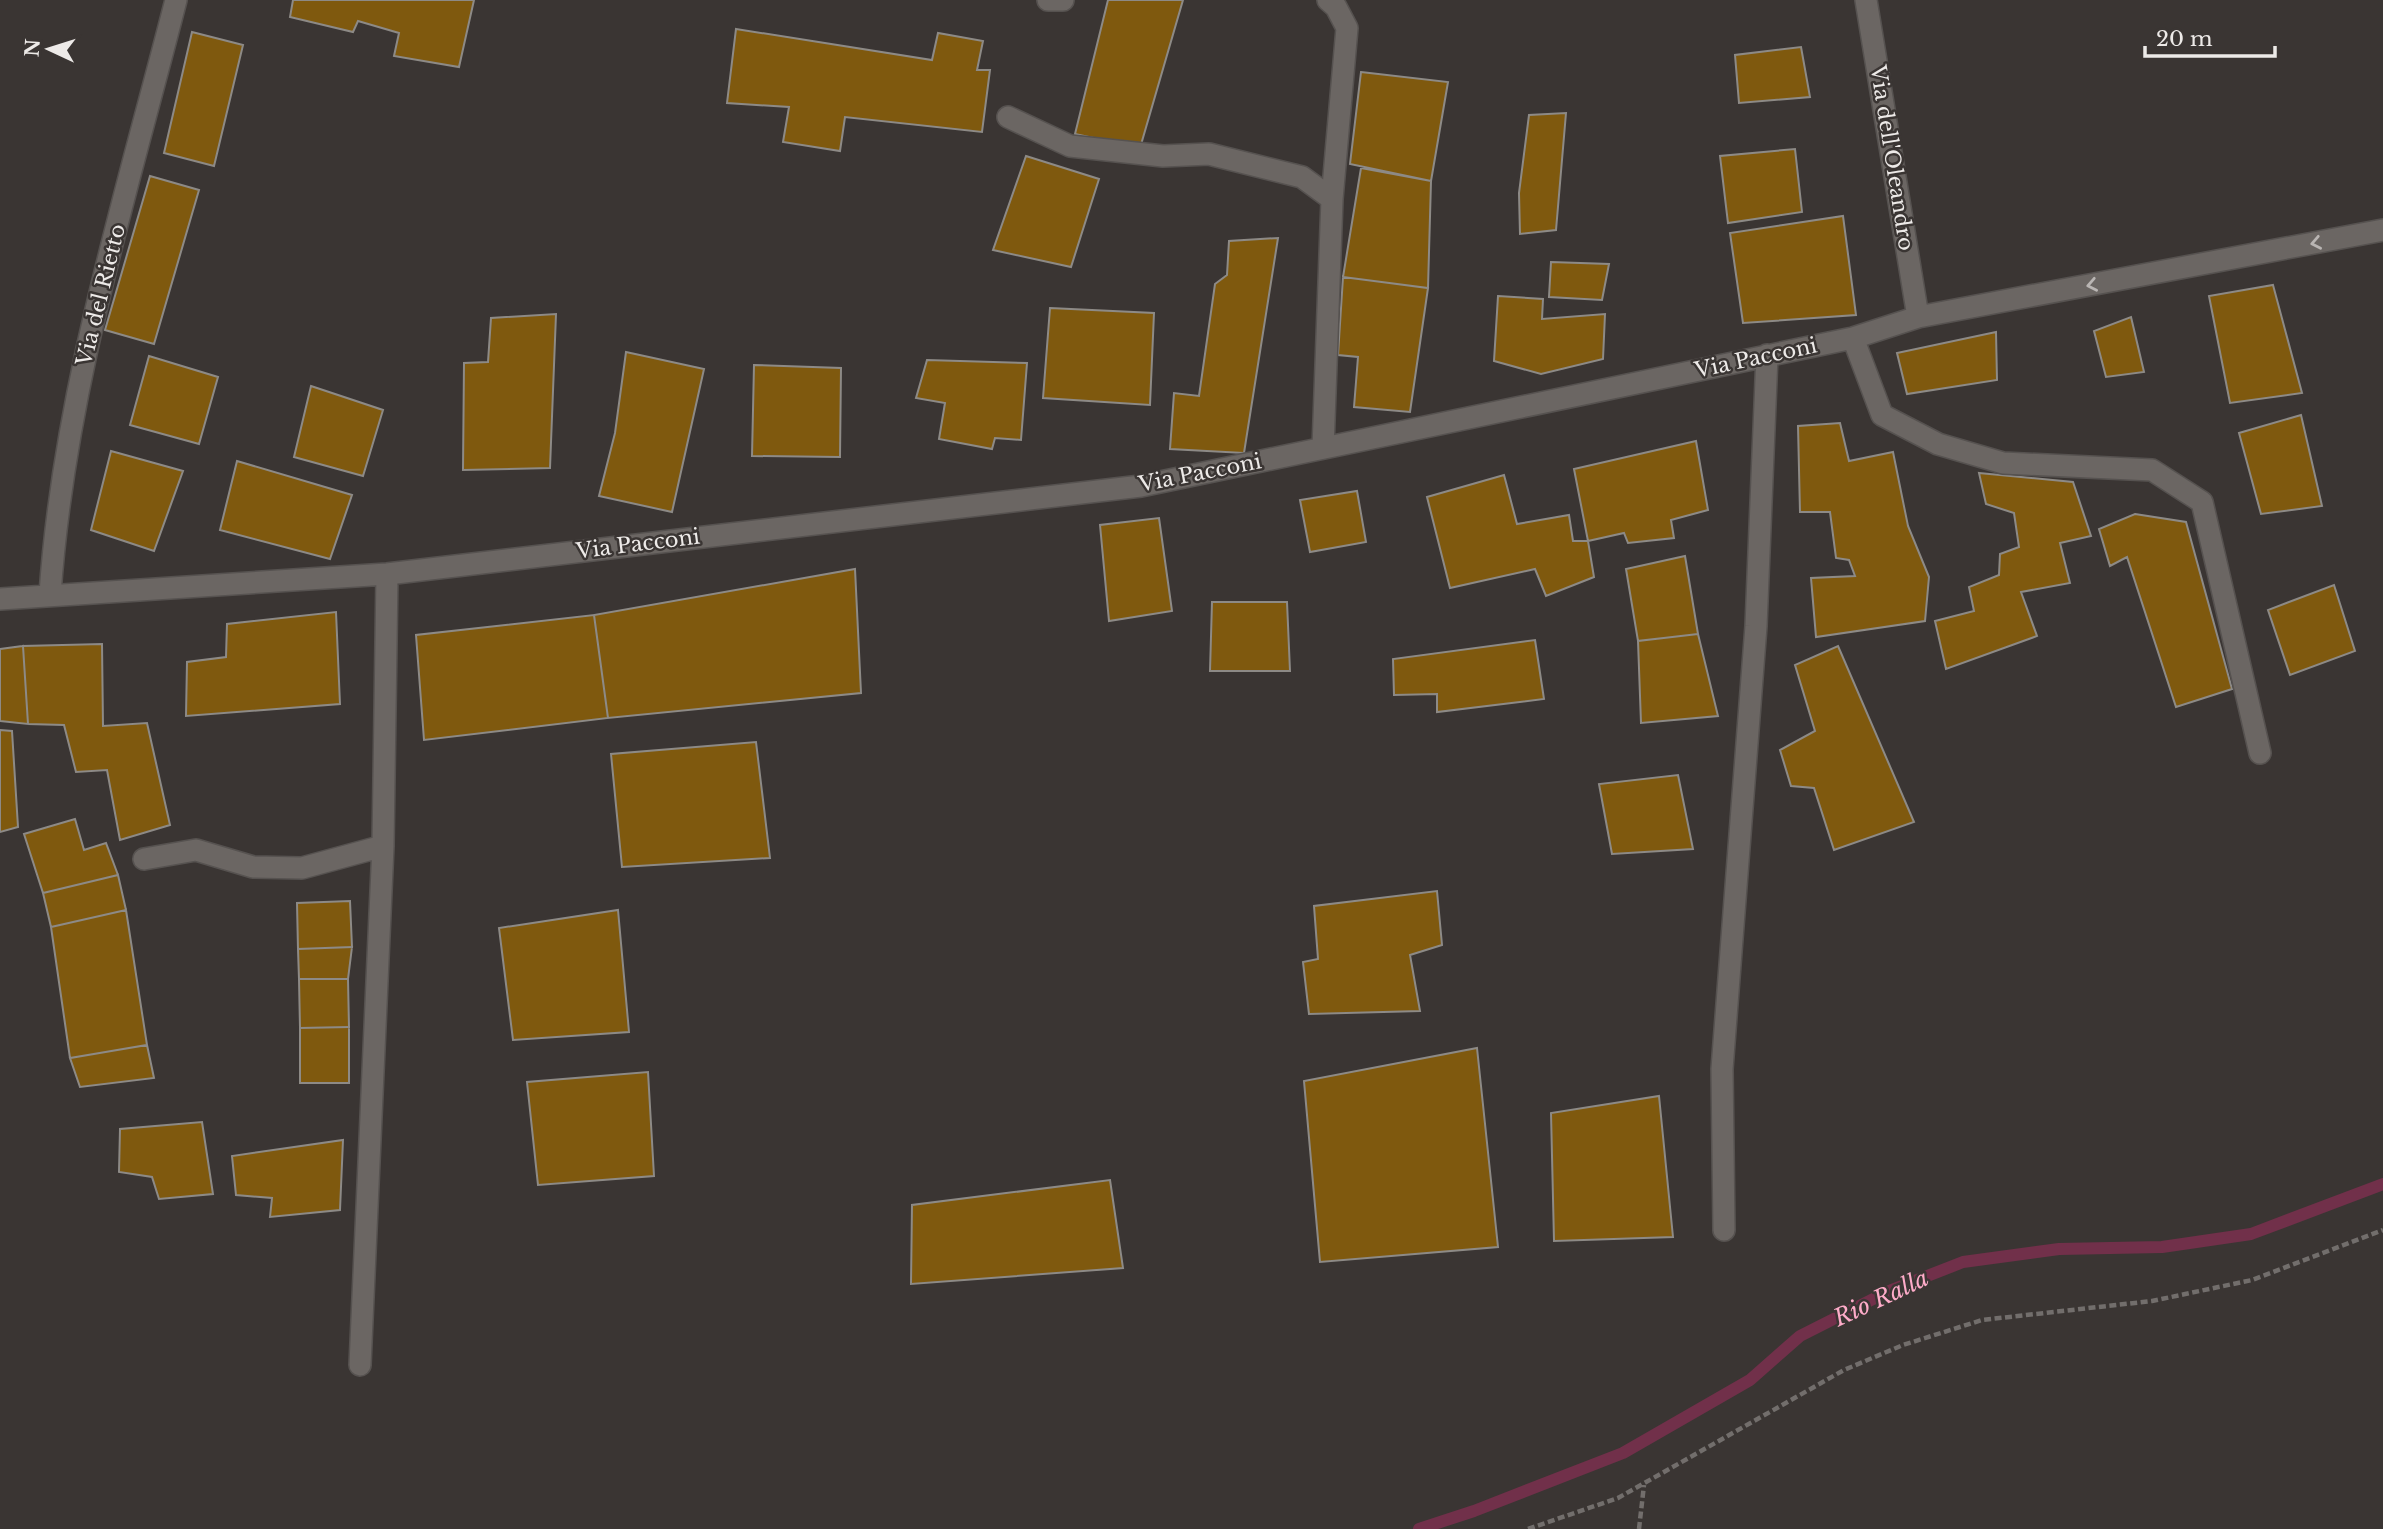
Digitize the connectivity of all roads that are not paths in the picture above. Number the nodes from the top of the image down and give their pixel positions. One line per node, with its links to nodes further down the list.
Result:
1 (176, 0): 14 (street, Via del Rietto)
2 (1048, 0): 3 (street)
3 (1063, 0)
4 (1328, 0): 7 (street)
5 (1866, 0): 9 (street, Via dell'Oleandro)
6 (1009, 117): 7 (street)
7 (1332, 199): 12 (street)
8 (2383, 230): 9 (street, Via Pacconi, one-way to 9)
9 (1918, 317): 10 (street, Via Pacconi)
10 (1853, 338): 11 (street, Via Pacconi); 16 (street)
11 (1767, 355): 12 (street, Via Pacconi); 19 (street)
12 (1324, 448): 13 (street, Via Pacconi)
13 (387, 574): 14 (street, Via Pacconi); 17 (street)
14 (50, 594): 15 (street, Via Pacconi)
15 (0, 598)
16 (2260, 753)
17 (383, 846): 18 (street); 20 (street)
18 (144, 859)
19 (1724, 1230)
20 (360, 1365)

